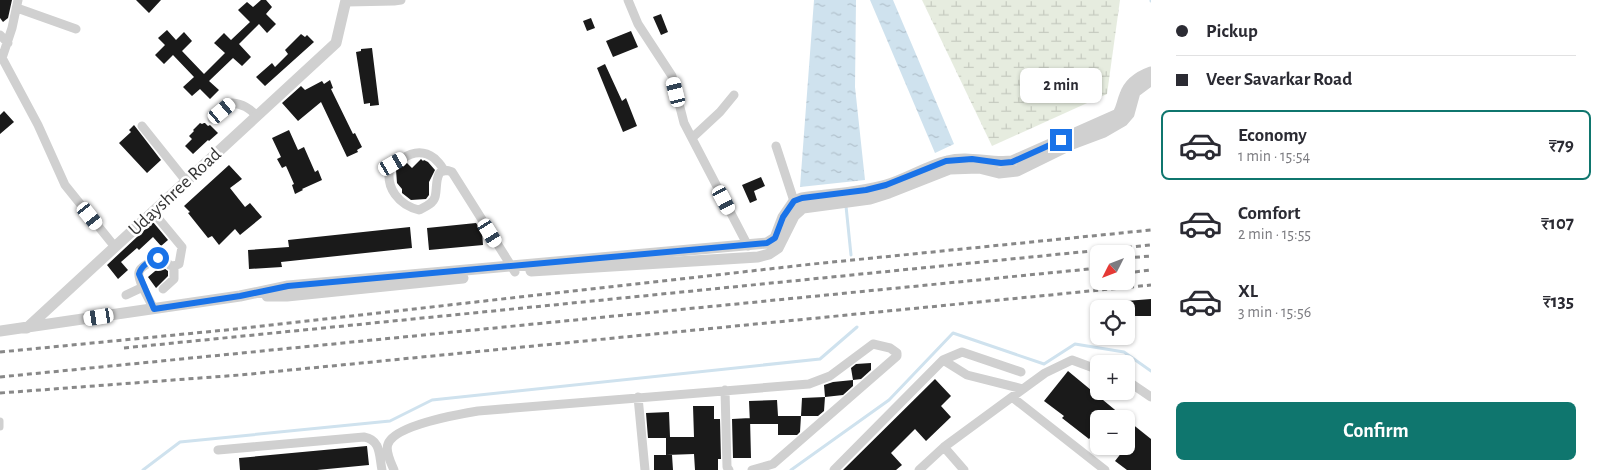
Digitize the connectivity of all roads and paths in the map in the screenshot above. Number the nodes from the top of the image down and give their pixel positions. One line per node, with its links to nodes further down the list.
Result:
1 (400, 0): 3 (street)
2 (628, 0): 14 (street)
3 (347, 1): 11 (street, Udayshree Road)
4 (17, 4): 5 (street); 7 (street)
5 (76, 29)
6 (0, 35): 7 (street)
7 (8, 43): 8 (street)
8 (1, 56): 21 (street)
9 (1151, 75): 18 (street)
10 (734, 95): 14 (street)
11 (257, 116): 12 (street); 17 (street, Udayshree Road)
12 (212, 119)
13 (142, 126): 17 (street)
14 (692, 138): 20 (street)
15 (776, 146): 18 (street)
16 (444, 171): 16 (street); 23 (street)
17 (186, 181): 19 (street, Udayshree Road)
18 (800, 202): 20 (street); 23 (street)
19 (153, 212): 21 (street, Udayshree Road); 22 (street)
20 (748, 246): 23 (street)
21 (115, 247): 28 (street, Udayshree Road)
22 (174, 266): 24 (street); 25 (street)
23 (512, 269): 27 (street)
24 (144, 287): 26 (street); 27 (street)
25 (163, 289)
26 (126, 295)
27 (154, 309): 28 (street)
28 (27, 328): 29 (street)
29 (0, 331)
30 (943, 360): 32 (street); 34 (street); 49 (street)
31 (1090, 367): 34 (street)
32 (1021, 372)
33 (1135, 386): 38 (street)
34 (1023, 389): 37 (street)
35 (725, 390): 36 (street); 47 (street); 48 (street)
36 (638, 397): 45 (street); 46 (street)
37 (1012, 397): 41 (street); 51 (street)
38 (1151, 397)
39 (0, 421): 40 (street)
40 (0, 427)
41 (944, 447): 43 (street); 50 (street)
42 (218, 450): 44 (street)
43 (960, 468)
44 (382, 470)
45 (394, 470)
46 (645, 470)
47 (730, 470)
48 (752, 470)
49 (834, 470)
50 (919, 470)
51 (1105, 470)

